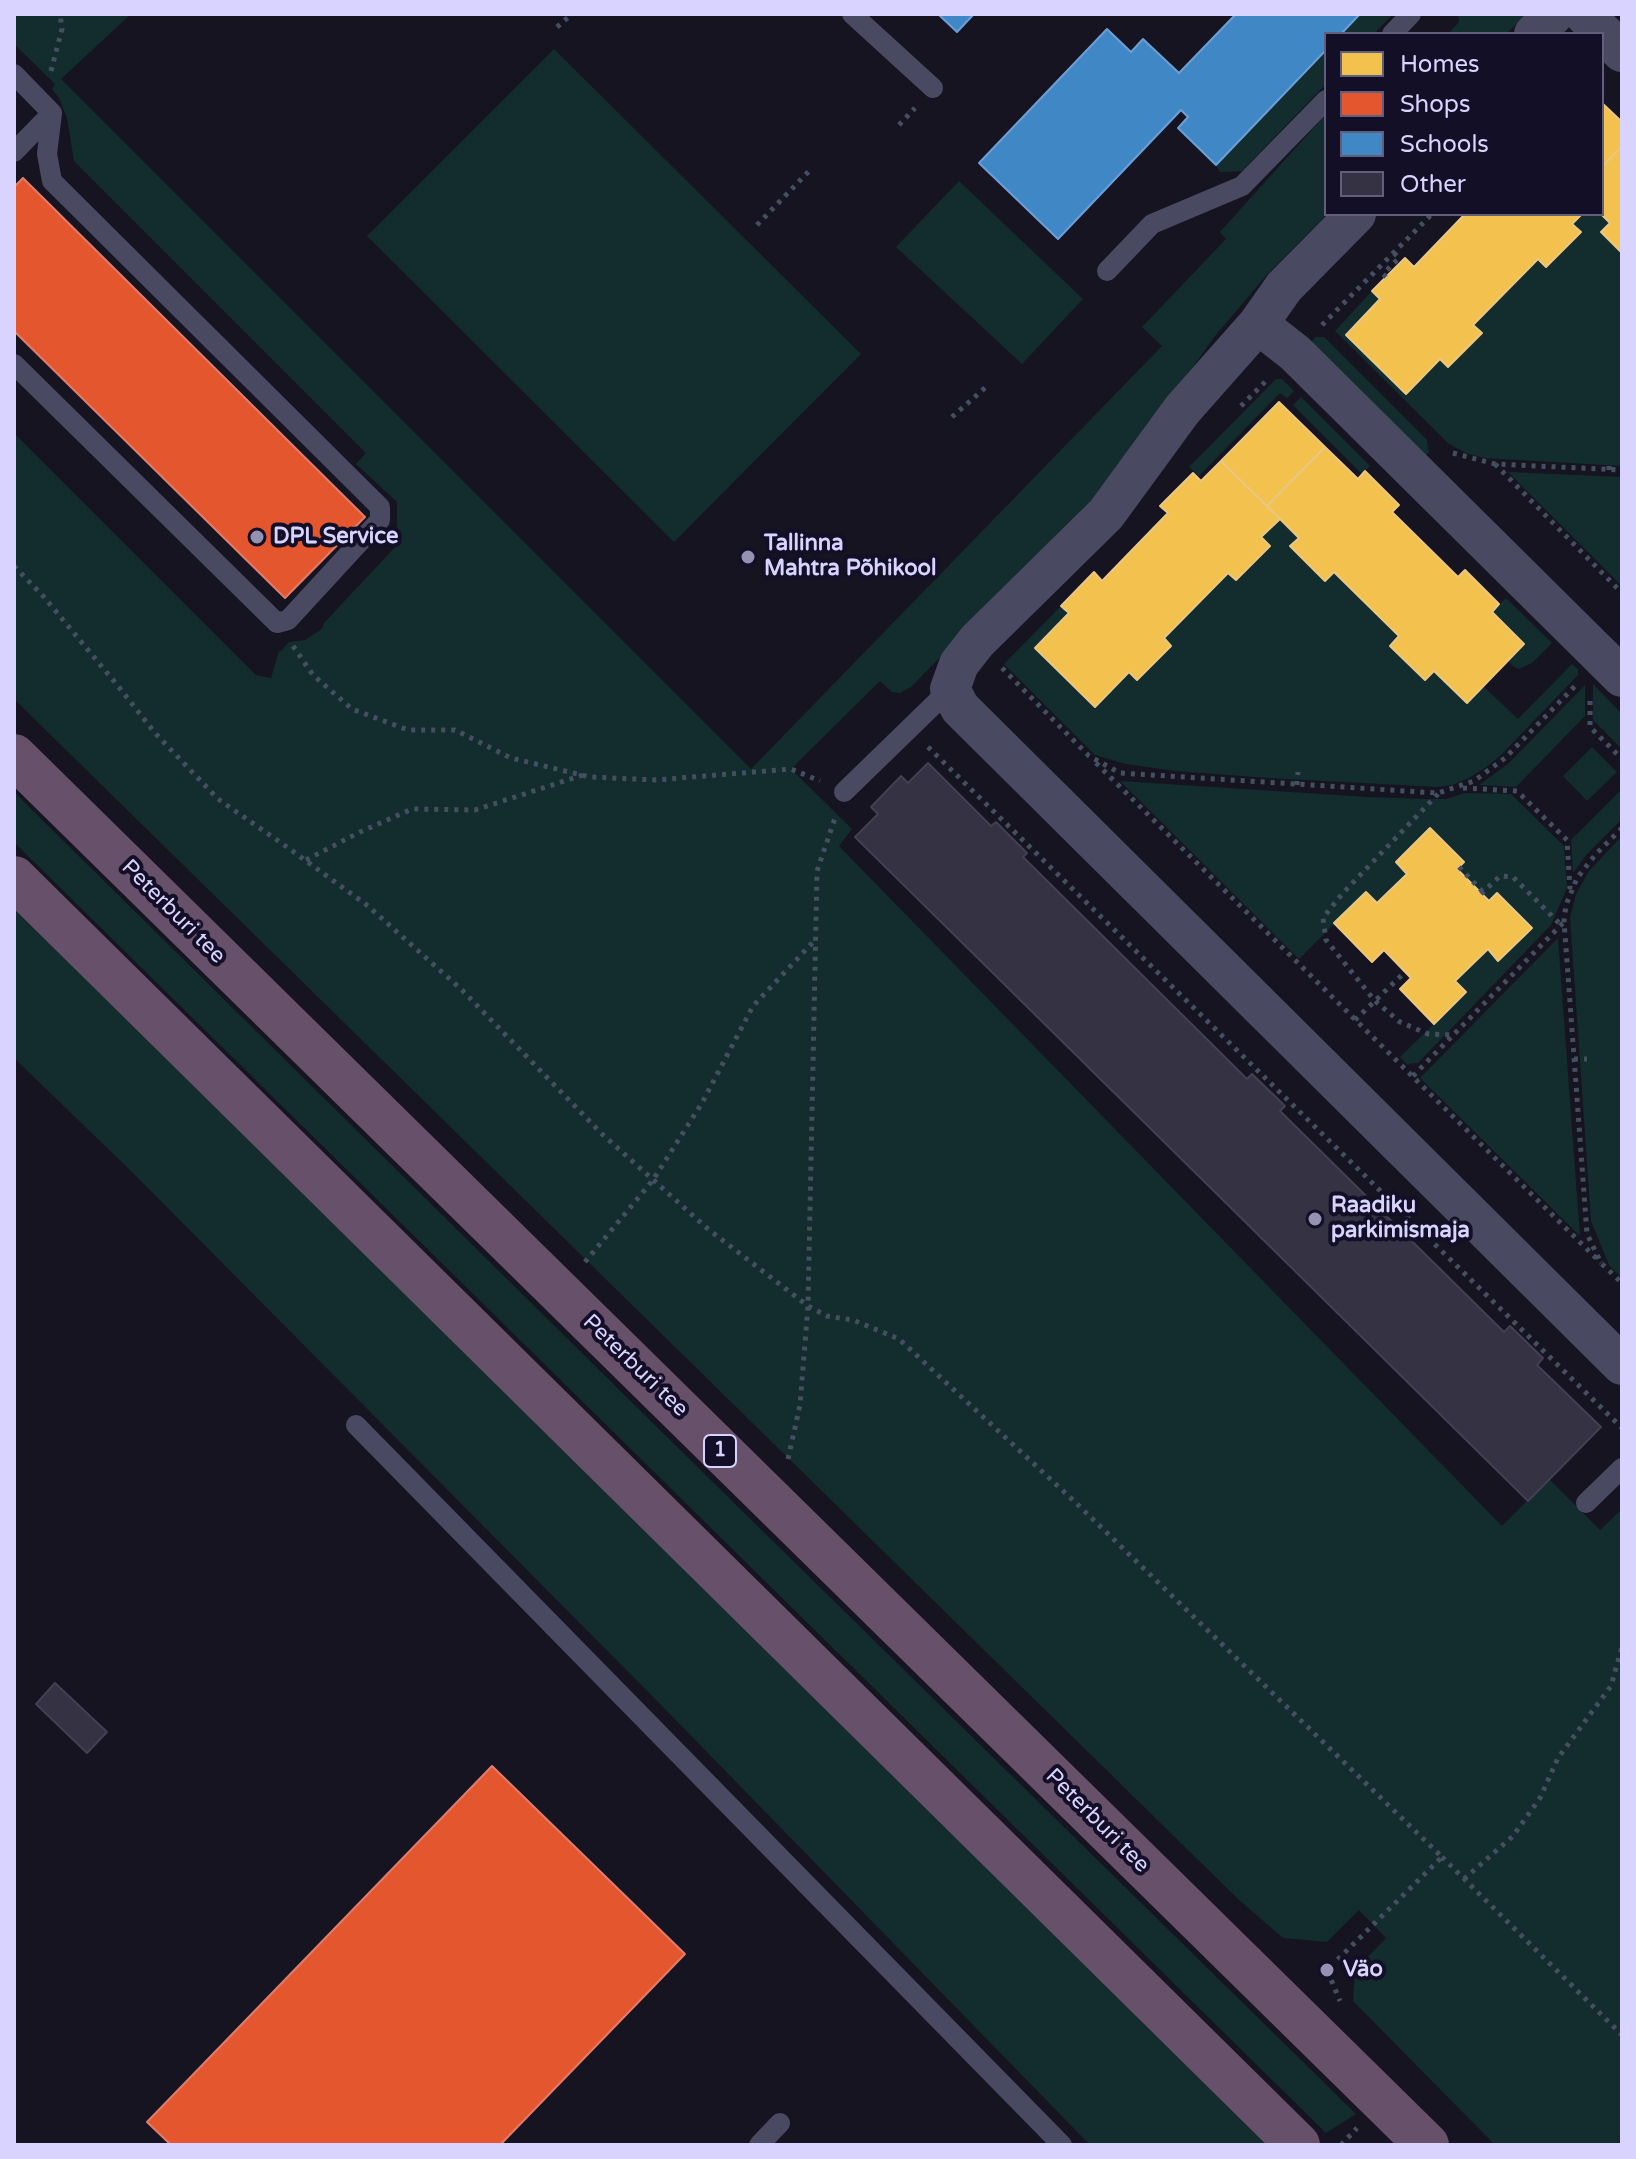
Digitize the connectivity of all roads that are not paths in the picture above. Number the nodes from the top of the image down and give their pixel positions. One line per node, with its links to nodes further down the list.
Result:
1 (852, 14): 11 (lane)
2 (1411, 14): 5 (lane)
3 (1554, 14): 6 (street)
4 (1584, 14): 7 (street)
5 (1394, 32)
6 (1536, 32)
7 (1602, 32)
8 (1604, 34): 9 (street)
9 (1622, 52)
10 (14, 74): 13 (lane)
11 (933, 88)
12 (1324, 102): 16 (lane)
13 (47, 108): 14 (lane); 18 (lane)
14 (14, 152)
15 (1354, 216): 17 (street)
16 (1107, 271)
17 (1258, 324): 19 (street); 20 (street)
18 (14, 364)
19 (1622, 677)
20 (955, 698): 22 (lane); 24 (street)
21 (14, 756): 32 (highway, Peterburi tee / 1)
22 (844, 792)
23 (14, 878): 31 (highway)
24 (1622, 1365)
25 (356, 1425): 30 (lane)
26 (1622, 1468): 27 (lane)
27 (1586, 1503)
28 (780, 2123): 29 (lane)
29 (759, 2145)
30 (1062, 2145)
31 (1298, 2145)
32 (1427, 2145)

